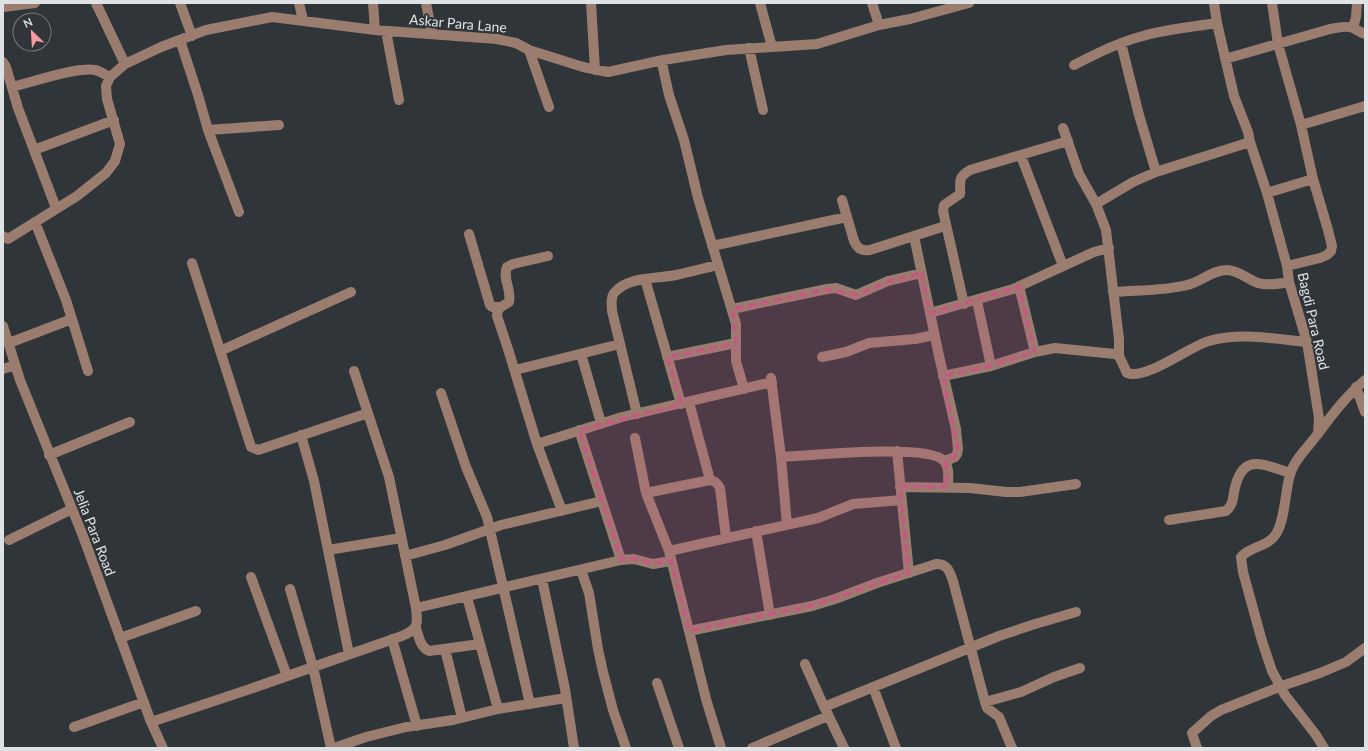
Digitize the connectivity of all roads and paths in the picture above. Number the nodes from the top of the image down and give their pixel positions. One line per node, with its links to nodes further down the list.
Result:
1 (35, 3): 14 (street)
2 (96, 3): 33 (street)
3 (180, 3): 23 (street)
4 (300, 3): 15 (street)
5 (373, 3): 19 (street)
6 (426, 3): 21 (street)
7 (591, 3): 35 (street)
8 (760, 3): 27 (street)
9 (872, 3): 17 (street)
10 (969, 3): 17 (street, Askar Para Lane)
11 (1214, 3): 16 (street, Bagdi Para Road)
12 (1272, 3): 26 (street)
13 (1357, 3): 18 (street)
14 (3, 8)
15 (303, 20): 19 (street, Askar Para Lane); 23 (street, Askar Para Lane)
16 (1216, 23): 25 (street); 30 (street, Bagdi Para Road)
17 (878, 25): 27 (street, Askar Para Lane)
18 (1353, 28): 22 (street); 26 (street)
19 (375, 30): 20 (street, Askar Para Lane)
20 (386, 31): 21 (street, Askar Para Lane); 38 (street)
21 (432, 34): 29 (street, Askar Para Lane)
22 (1365, 34)
23 (192, 36): 24 (street, Askar Para Lane)
24 (180, 40): 33 (street, Askar Para Lane); 46 (street)
25 (1121, 43): 34 (street); 51 (street)
26 (1278, 44): 30 (street); 44 (street)
27 (772, 47): 28 (street, Askar Para Lane)
28 (749, 48): 31 (street, Askar Para Lane); 41 (street)
29 (529, 50): 35 (street, Askar Para Lane); 40 (street)
30 (1225, 59): 48 (street, Bagdi Para Road)
31 (663, 60): 35 (street, Askar Para Lane); 64 (street)
32 (3, 62): 37 (street)
33 (125, 64): 36 (street, Askar Para Lane)
34 (1074, 65)
35 (595, 70)
36 (110, 77): 37 (street); 42 (street)
37 (12, 87): 49 (street)
38 (399, 100)
39 (1365, 106): 44 (street)
40 (549, 107)
41 (763, 110)
42 (114, 120): 49 (street); 56 (street)
43 (280, 125): 46 (street)
44 (1301, 126): 52 (street)
45 (1064, 128): 47 (street)
46 (208, 130): 57 (street)
47 (1068, 141): 50 (street); 55 (street)
48 (1250, 142): 51 (street); 53 (street, Bagdi Para Road)
49 (34, 150): 56 (street)
50 (1020, 156): 60 (street); 69 (street)
51 (1156, 172): 55 (street)
52 (1313, 180): 53 (street); 70 (street)
53 (1267, 194): 70 (street, Bagdi Para Road)
54 (842, 200): 58 (street)
55 (1096, 204): 65 (street)
56 (56, 208): 59 (street)
57 (239, 212)
58 (847, 217): 62 (street); 64 (street)
59 (35, 222): 63 (street); 82 (street)
60 (945, 226): 62 (street); 78 (street)
61 (469, 234): 79 (street)
62 (914, 236): 71 (street)
63 (5, 241)
64 (712, 246): 68 (street)
65 (1109, 248): 69 (street); 76 (street)
66 (548, 256): 79 (street)
67 (192, 263): 89 (street)
68 (718, 265): 72 (street); 80 (street)
69 (1063, 266): 74 (street)
70 (1287, 266): 73 (street, Bagdi Para Road)
71 (922, 273): 80 (street); 81 (street)
72 (645, 279): 88 (street); 93 (street)
73 (1288, 282): 76 (street); 85 (street, Bagdi Para Road)
74 (1019, 286): 77 (street); 90 (street)
75 (351, 292): 89 (street)
76 (1114, 292): 92 (street)
77 (977, 300): 78 (street); 96 (street)
78 (964, 304): 81 (street)
79 (499, 307): 98 (street)
80 (732, 309): 87 (street)
81 (930, 313): 84 (street)
82 (72, 319): 86 (street); 99 (street)
83 (3, 326): 86 (street, Jelia Para Road)
84 (934, 335): 94 (street); 101 (street)
85 (1307, 342): 92 (street); 113 (street, Bagdi Para Road)
86 (9, 343): 95 (street, Jelia Para Road)
87 (736, 343): 93 (street); 104 (street)
88 (620, 344): 91 (street); 109 (street)
89 (220, 351): 114 (street)
90 (1035, 352): 92 (street); 96 (street)
91 (581, 354): 98 (street); 111 (street)
92 (1119, 356)
93 (667, 357): 106 (street)
94 (822, 357)
95 (15, 365): 97 (street); 118 (street, Jelia Para Road)
96 (992, 366): 101 (street)
97 (3, 369)
98 (515, 370): 116 (street)
99 (88, 371)
100 (354, 371): 108 (street)
101 (943, 376): 120 (street)
102 (1365, 380): 103 (street)
103 (1356, 388): 107 (street); 113 (street)
104 (744, 389): 106 (street); 119 (street)
105 (441, 394): 133 (street)
106 (685, 403): 109 (street); 122 (street)
107 (1365, 412)
108 (368, 413): 114 (street); 135 (street)
109 (637, 414): 111 (street)
110 (130, 422): 118 (street)
111 (601, 423): 112 (street)
112 (580, 430): 116 (street); 128 (street)
113 (1318, 434): 121 (street)
114 (301, 435): 138 (street)
115 (635, 438): 126 (street)
116 (537, 444): 130 (street)
117 (897, 451): 119 (street); 120 (street); 124 (street)
118 (49, 455): 129 (street, Jelia Para Road)
119 (781, 457): 132 (street)
120 (945, 461): 125 (street)
121 (1290, 473): 131 (street); 168 (street)
122 (710, 480): 126 (street); 136 (street)
123 (1076, 484): 125 (street)
124 (900, 487): 125 (street); 127 (street)
125 (948, 487)
126 (646, 493): 140 (street)
127 (902, 500): 132 (street); 143 (street)
128 (602, 501): 130 (street); 141 (street)
129 (72, 510): 137 (street); 155 (street, Jelia Para Road)
130 (562, 511): 133 (street)
131 (1169, 520)
132 (787, 525): 134 (street)
133 (490, 529): 139 (street); 146 (street)
134 (756, 531): 136 (street); 152 (street)
135 (401, 538): 138 (street); 139 (street)
136 (726, 538): 140 (street)
137 (9, 540)
138 (328, 550): 161 (street)
139 (405, 556): 149 (street)
140 (670, 556): 141 (street); 154 (street)
141 (621, 560): 142 (street)
142 (581, 570): 145 (street); 184 (street)
143 (909, 573): 152 (street); 158 (street)
144 (251, 577): 165 (street)
145 (542, 579): 146 (street); 169 (street)
146 (504, 588): 148 (street); 172 (street)
147 (290, 589): 163 (street)
148 (467, 597): 149 (street); 157 (street)
149 (416, 608): 153 (street)
150 (196, 611): 155 (street)
151 (1076, 612): 158 (street)
152 (770, 615): 154 (street)
153 (416, 628): 156 (street); 160 (street)
154 (689, 631): 186 (street)
155 (120, 638): 170 (street, Jelia Para Road)
156 (392, 639): 161 (street); 177 (street)
157 (480, 644): 160 (street); 173 (street)
158 (970, 648): 167 (street); 171 (street)
159 (1365, 648): 168 (street)
160 (445, 649): 175 (street)
161 (349, 654): 163 (street)
162 (805, 664): 174 (street)
163 (314, 666): 165 (street); 182 (street)
164 (1080, 668): 171 (street)
165 (287, 676): 176 (street)
166 (657, 683): 185 (street)
167 (873, 687): 174 (street); 188 (street)
168 (1279, 687): 189 (street); 190 (street)
169 (566, 698): 172 (street); 183 (street)
170 (144, 702): 176 (street, Jelia Para Road); 178 (street)
171 (985, 702): 180 (street)
172 (530, 704): 173 (street)
173 (498, 709): 175 (street)
174 (826, 712): 179 (street); 187 (street)
175 (462, 718): 177 (street)
176 (151, 722): 181 (street, Jelia Para Road)
177 (418, 726): 182 (street)
178 (74, 727)
179 (756, 747)
180 (1009, 747)
181 (163, 748)
182 (333, 748)
183 (574, 748)
184 (626, 748)
185 (679, 748)
186 (721, 748)
187 (844, 748)
188 (896, 748)
189 (1197, 748)
190 (1324, 748)

